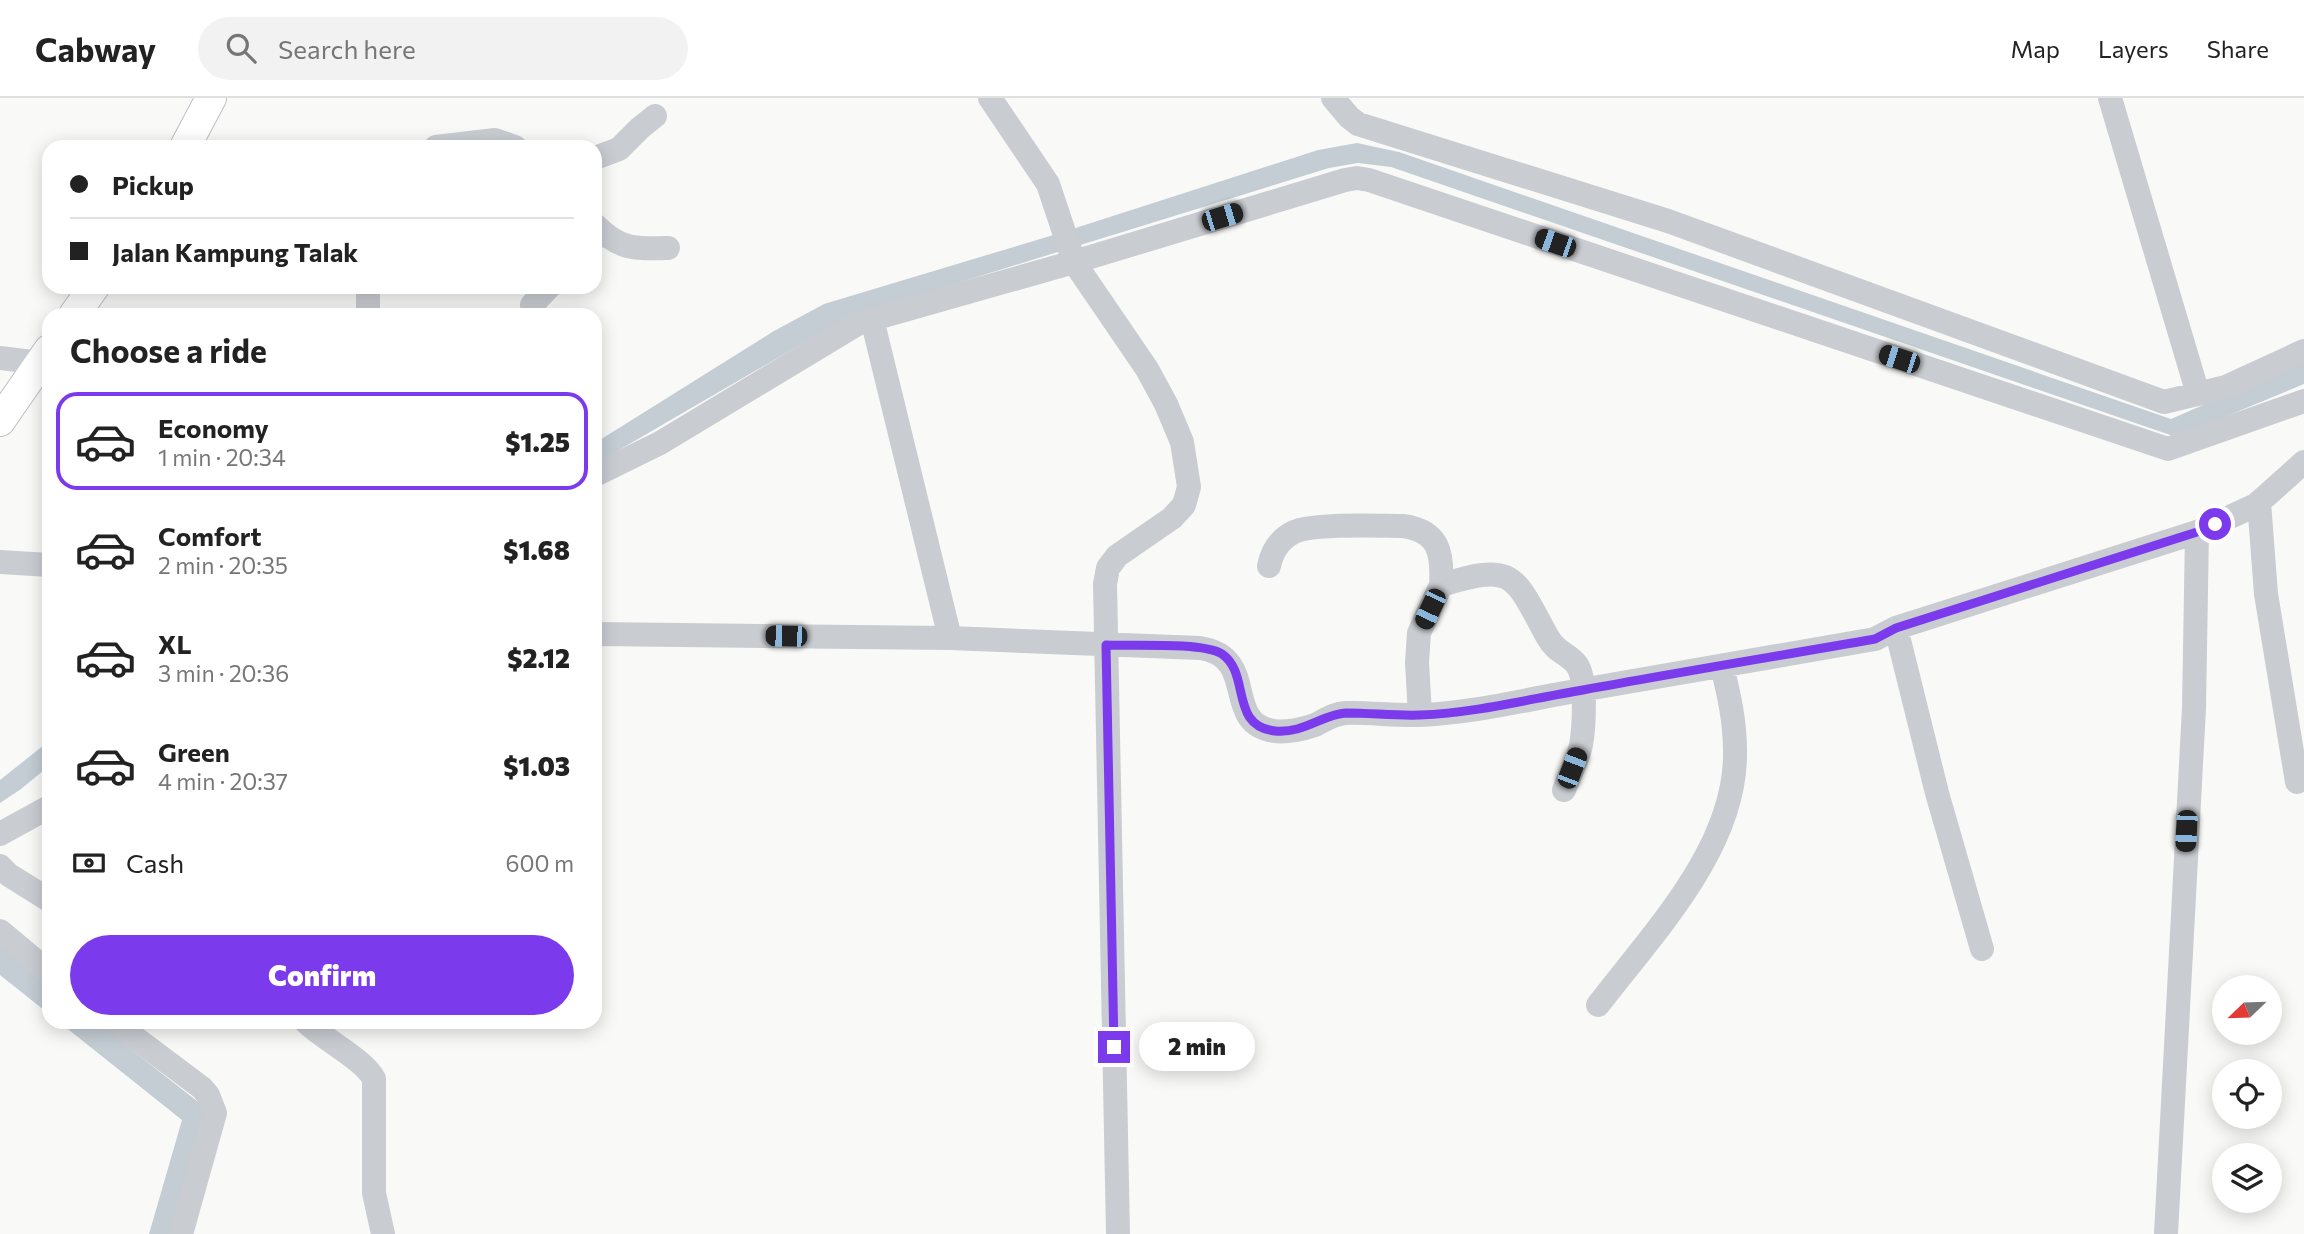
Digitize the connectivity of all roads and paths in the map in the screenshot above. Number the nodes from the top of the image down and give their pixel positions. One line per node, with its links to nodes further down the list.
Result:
1 (211, 98): 6 (main road)
2 (990, 98): 10 (street)
3 (1333, 98): 16 (street)
4 (2110, 98): 16 (street)
5 (655, 116): 7 (street)
6 (189, 140)
7 (602, 156)
8 (602, 234): 9 (street)
9 (668, 248)
10 (1073, 257): 11 (street); 17 (street); 30 (street)
11 (872, 319): 20 (street); 29 (street)
12 (2304, 351): 16 (street)
13 (42, 357): 14 (street)
14 (0, 358)
15 (42, 360): 18 (main road)
16 (2198, 394)
17 (2304, 401)
18 (0, 421)
19 (2304, 462): 21 (street)
20 (602, 472)
21 (2259, 502): 22 (street); 34 (street)
22 (2197, 532): 27 (street); 49 (street)
23 (0, 562): 24 (street)
24 (42, 565)
25 (1269, 566): 26 (street)
26 (1441, 584): 32 (street); 33 (street)
27 (1896, 628): 31 (street); 41 (street)
28 (602, 634): 29 (street)
29 (950, 638): 30 (street)
30 (1106, 645): 33 (street); 48 (street)
31 (1722, 666): 32 (street); 43 (street)
32 (1584, 690): 33 (street); 35 (street)
33 (1420, 715)
34 (2297, 782)
35 (1563, 790)
36 (42, 811): 37 (street)
37 (0, 834)
38 (0, 866): 39 (street)
39 (42, 896)
40 (0, 931): 42 (street)
41 (1982, 949)
42 (42, 966)
43 (1598, 1005)
44 (123, 1029): 46 (street)
45 (312, 1029): 47 (street)
46 (181, 1234)
47 (383, 1234)
48 (1118, 1234)
49 (2166, 1234)

